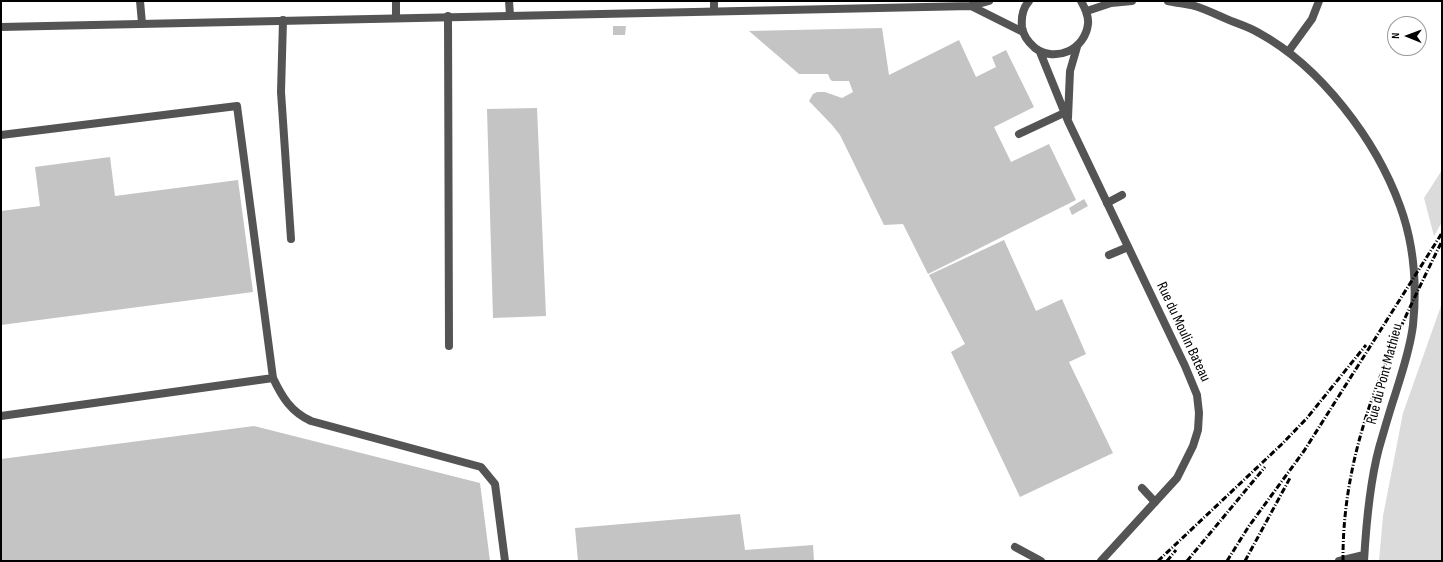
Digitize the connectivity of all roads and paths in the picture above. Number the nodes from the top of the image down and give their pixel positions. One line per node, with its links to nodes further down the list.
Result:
1 (140, 1): 19 (street)
2 (396, 1): 17 (street)
3 (509, 1): 15 (street)
4 (714, 1): 13 (street)
5 (989, 1): 12 (street)
6 (1028, 1): 21 (street)
7 (1081, 1): 14 (street)
8 (1132, 1): 14 (street)
9 (1168, 1): 24 (street, Rue du Pont Mathieu)
10 (1319, 1): 24 (street)
11 (926, 4): 12 (street); 13 (street)
12 (968, 4): 21 (street)
13 (714, 11): 15 (street)
14 (1087, 11): 22 (street, Rue du Moulin Bateau)
15 (510, 15): 16 (street)
16 (448, 16): 17 (street); 33 (street)
17 (396, 18): 18 (street)
18 (283, 20): 19 (street); 30 (street)
19 (142, 23): 20 (street)
20 (1, 27)
21 (1023, 32): 23 (street)
22 (1077, 47): 23 (street); 25 (street, Rue du Moulin Bateau)
23 (1040, 52): 25 (street, Rue du Moulin Bateau)
24 (1288, 52): 39 (street, Rue du Pont Mathieu)
25 (1066, 117): 26 (street); 29 (street, Rue du Moulin Bateau)
26 (1019, 134)
27 (1, 135): 34 (street)
28 (1122, 195): 29 (street)
29 (1107, 203): 31 (street, Rue du Moulin Bateau)
30 (291, 239)
31 (1128, 246): 32 (street); 37 (street, Rue du Moulin Bateau)
32 (1109, 255)
33 (449, 346)
34 (273, 378): 35 (street); 40 (street)
35 (1, 416)
36 (1142, 488): 37 (street)
37 (1155, 502): 42 (street, Rue du Moulin Bateau)
38 (1015, 547): 41 (street)
39 (1364, 558): 43 (street)
40 (505, 561)
41 (1041, 561)
42 (1101, 561)
43 (1339, 561)

